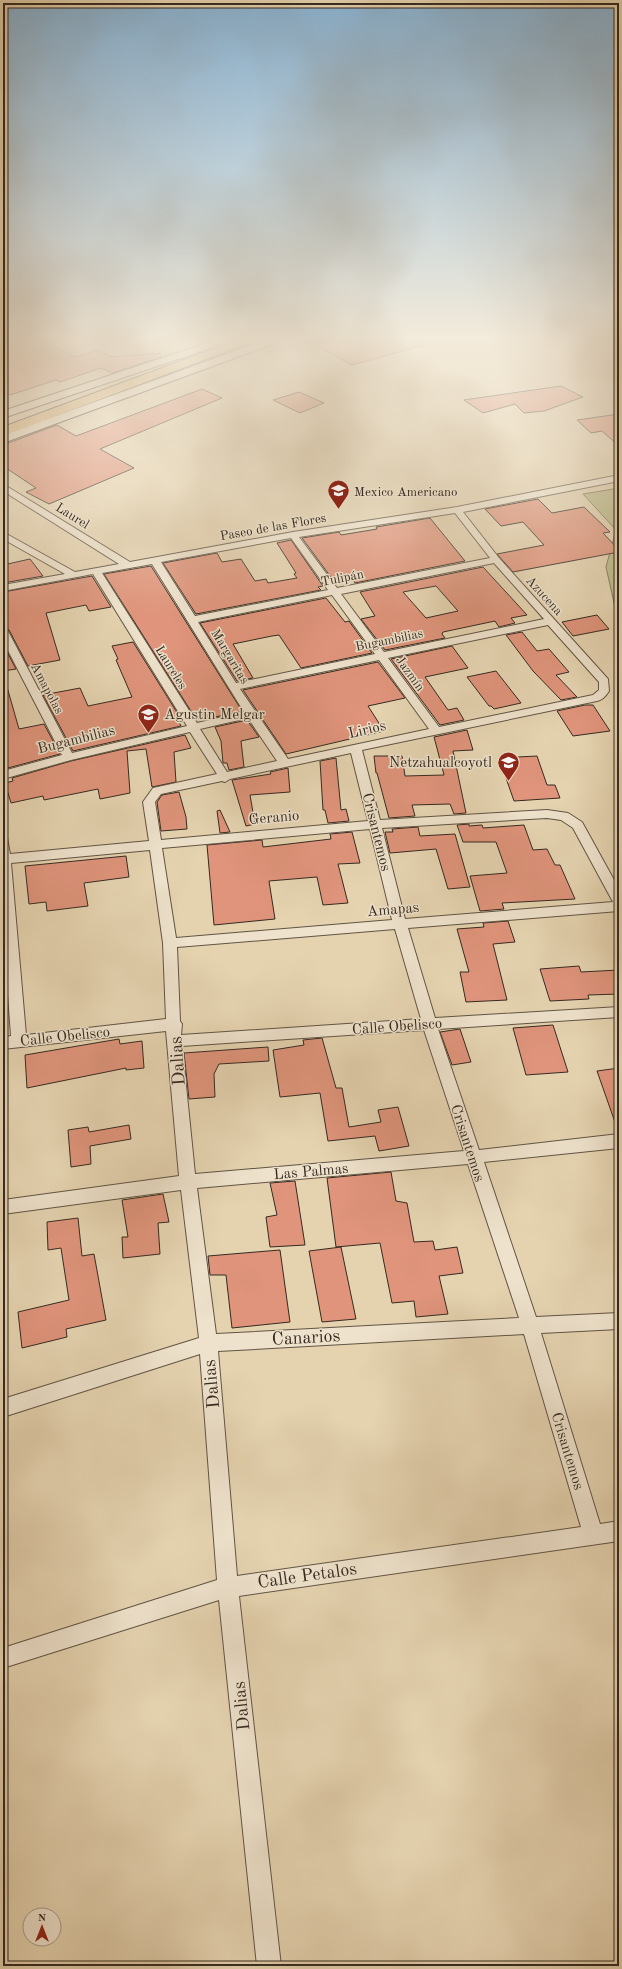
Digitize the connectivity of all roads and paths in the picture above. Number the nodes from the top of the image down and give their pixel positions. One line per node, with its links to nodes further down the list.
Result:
1 (18, 433): 2 (main road)
2 (3, 438)
3 (619, 478): 5 (street, Paseo de las Flores)
4 (3, 487): 10 (street, Laurel)
5 (457, 510): 6 (street, Paseo de las Flores); 9 (street, Azucena)
6 (293, 535): 8 (street, Paseo de las Flores); 14 (street, Jazmín)
7 (3, 536): 12 (street)
8 (154, 560): 10 (street, Paseo de las Flores); 15 (street, Margaritas)
9 (496, 560): 14 (street, Tulipán); 16 (street, Azucena)
10 (128, 565): 11 (street, Paseo de las Flores)
11 (96, 571): 12 (street, Paseo de las Flores); 22 (street, Laureles)
12 (74, 575): 13 (street, Paseo de las Flores)
13 (3, 588)
14 (335, 592): 15 (street, Tulipán); 18 (street, Jazmín)
15 (192, 620): 19 (street, Margaritas)
16 (551, 621): 18 (street, Bugambilias); 20 (street, Azucena)
17 (3, 631): 25 (street, Amapolas)
18 (380, 655): 19 (street, Bugambilias); 23 (street, Jazmín)
19 (233, 686): 21 (street, Margaritas)
20 (597, 698): 23 (street, Lirios)
21 (251, 714): 22 (street, Bugambilias); 26 (street, Margaritas)
22 (194, 727): 25 (street, Bugambilias); 28 (street, Laureles)
23 (436, 731): 24 (street, Lirios)
24 (356, 748): 26 (street, Lirios); 30 (street, Crisantemos)
25 (69, 757): 27 (street, Bugambilias)
26 (285, 764): 28 (street, Lirios)
27 (3, 775)
28 (225, 778): 29 (street, Lirios)
29 (149, 802): 32 (street, Dalias)
30 (375, 824): 32 (street, Geranio); 34 (street, Geranio); 36 (street, Crisantemos)
31 (3, 841): 33 (street)
32 (157, 844): 33 (street, Geranio); 37 (street, Dalias)
33 (4, 859): 41 (street)
34 (619, 901)
35 (619, 906): 36 (street, Amapas)
36 (400, 925): 37 (street, Amapas); 39 (street, Crisantemos)
37 (170, 943): 40 (street, Dalias)
38 (619, 1012): 39 (street, Calle Obelisco)
39 (429, 1023): 40 (street, Calle Obelisco); 44 (street, Crisantemos)
40 (174, 1032): 41 (street, Calle Obelisco); 45 (street, Dalias)
41 (19, 1042): 42 (street, Calle Obelisco)
42 (3, 1043)
43 (619, 1141): 44 (street, Las Palmas)
44 (472, 1158): 45 (street, Las Palmas); 48 (street, Crisantemos)
45 (188, 1182): 46 (street, Las Palmas); 49 (street, Dalias)
46 (3, 1207)
47 (619, 1321): 48 (street, Canarios)
48 (530, 1325): 49 (street, Canarios); 52 (street, Crisantemos)
49 (208, 1343): 50 (street, Canarios); 53 (street, Dalias)
50 (3, 1408)
51 (619, 1531): 52 (street, Calle Petalos)
52 (593, 1534): 53 (street, Calle Petalos)
53 (228, 1587): 54 (street, Calle Petalos); 55 (street, Dalias)
54 (3, 1658)
55 (269, 1966)

